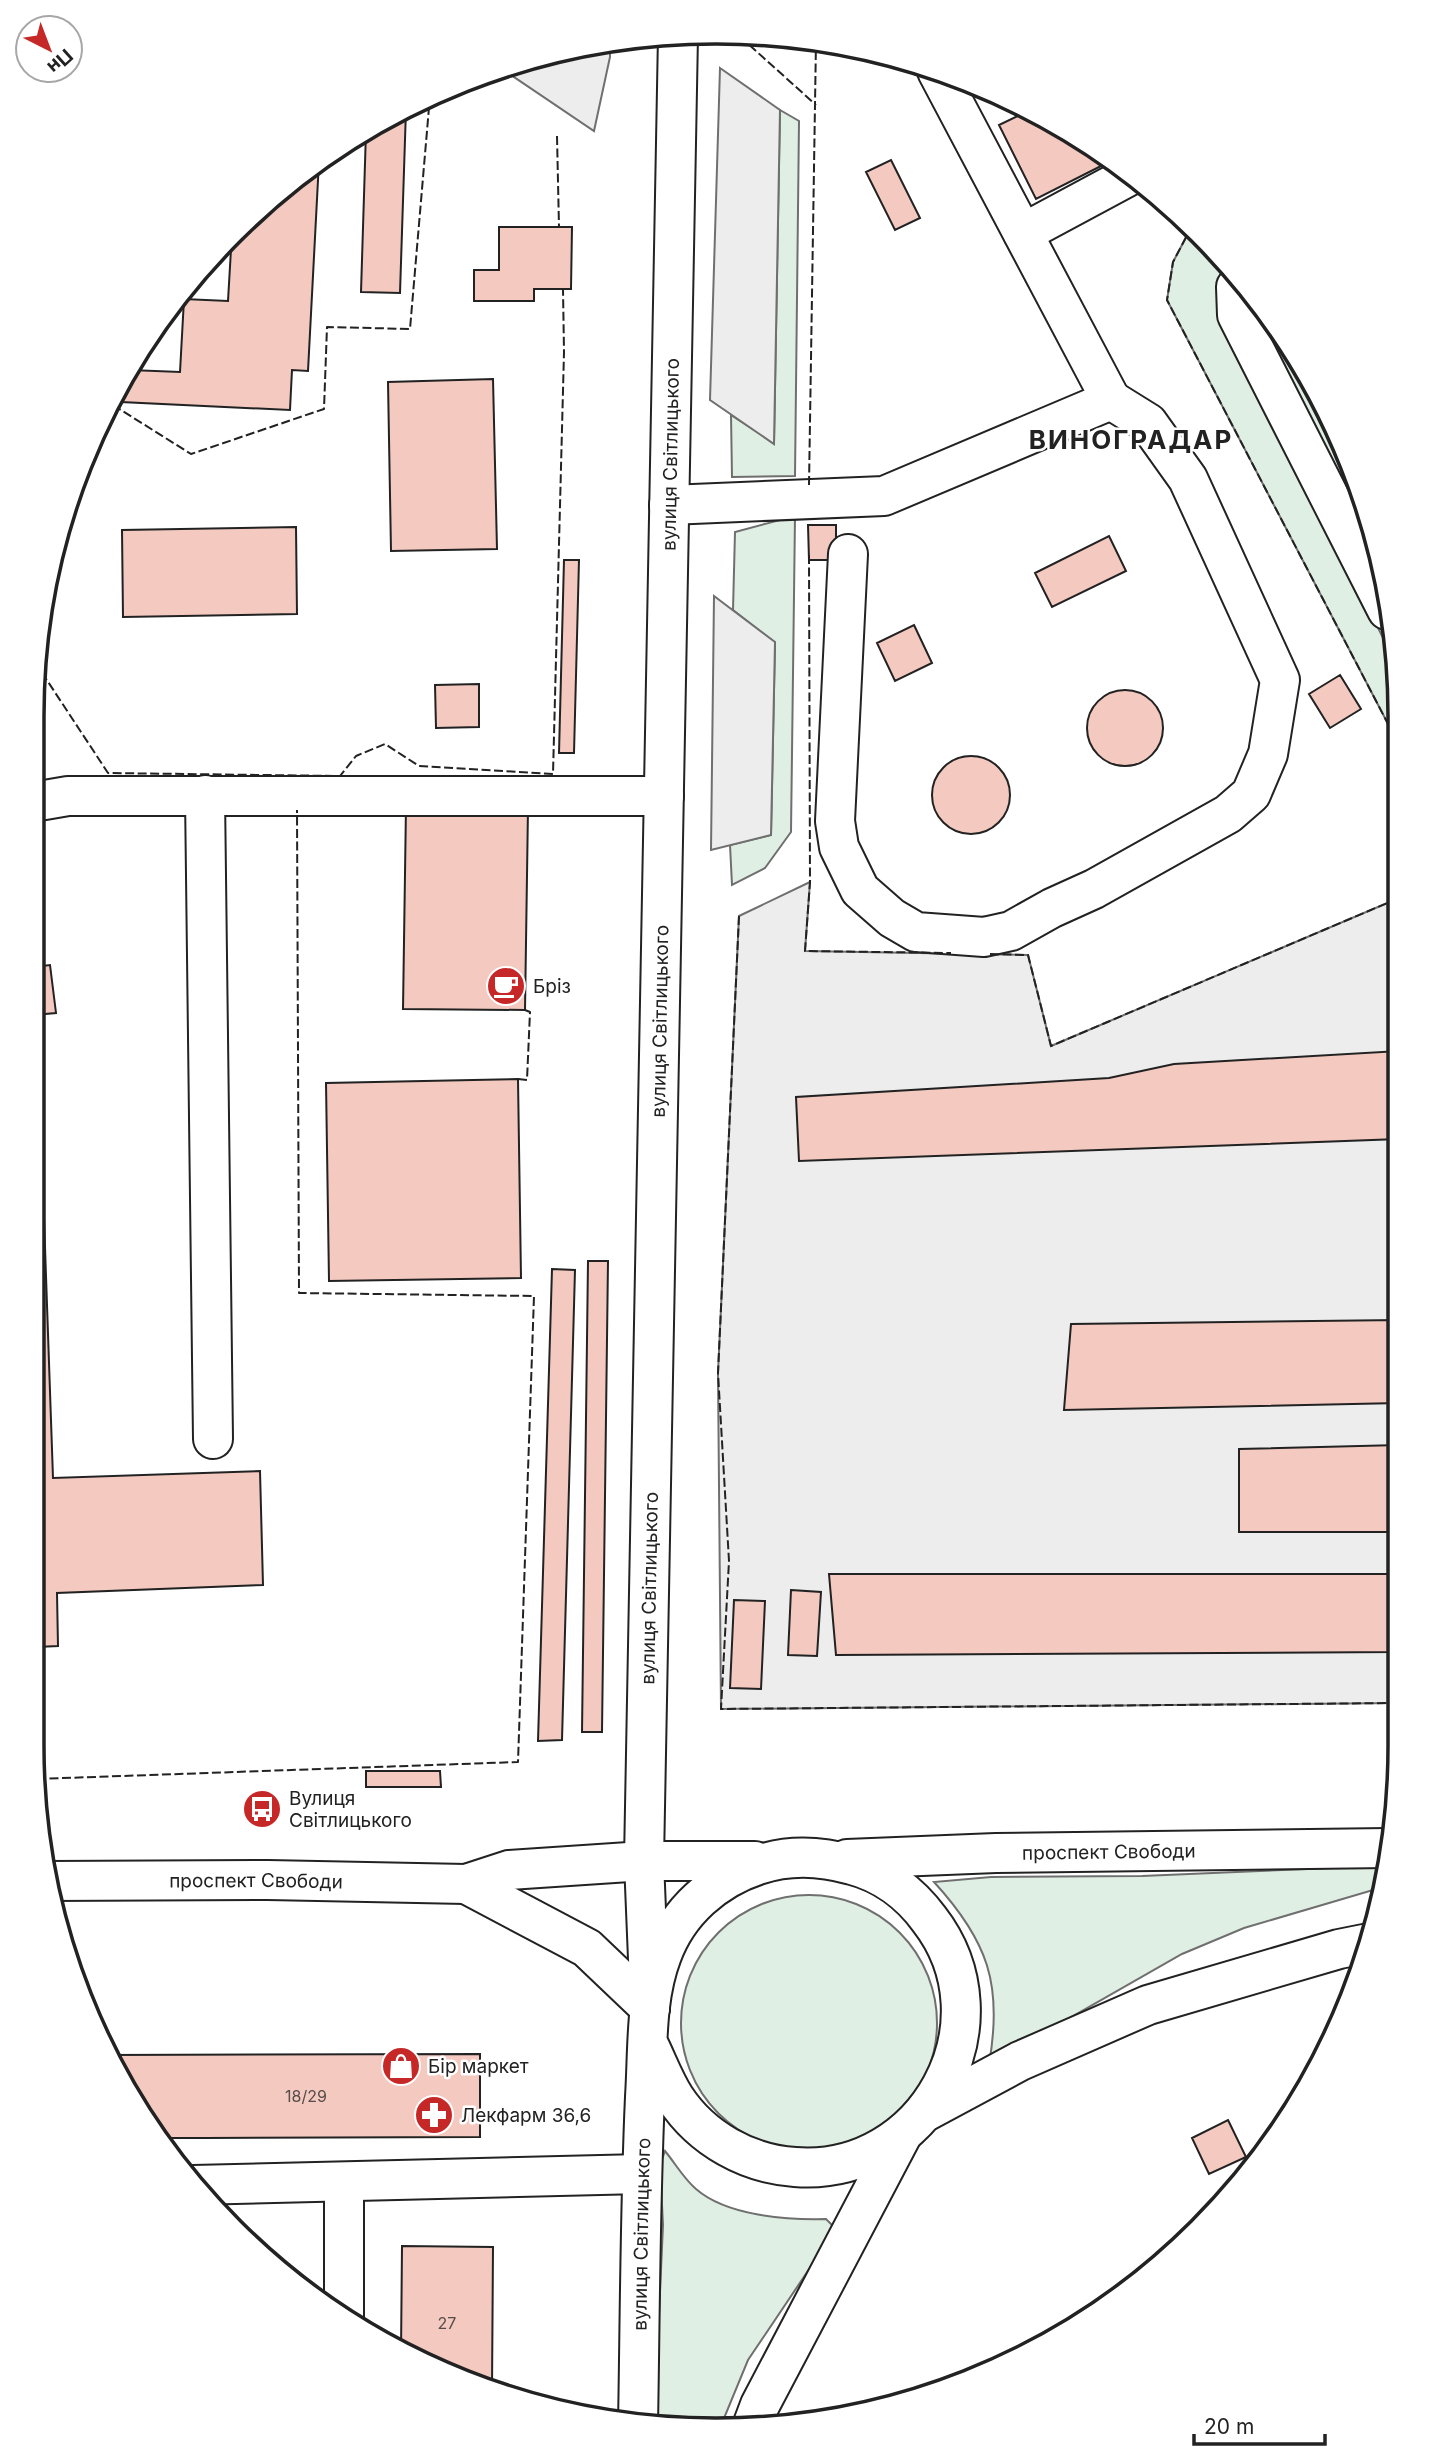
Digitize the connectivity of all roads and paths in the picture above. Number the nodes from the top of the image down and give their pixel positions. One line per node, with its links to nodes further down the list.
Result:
1 (678, 45): 7 (street, вулиця Світлицького)
2 (944, 84): 4 (street)
3 (1121, 180): 4 (street)
4 (1023, 233): 6 (street)
5 (1236, 291): 9 (street)
6 (1111, 400): 7 (street); 8 (street)
7 (669, 505): 11 (street, вулиця Світлицького)
8 (848, 554)
9 (1375, 587)
10 (205, 795): 11 (street); 12 (street); 13 (street)
11 (664, 796): 17 (street, вулиця Світлицького)
12 (44, 800)
13 (213, 1439)
14 (1380, 1848): 15 (street, проспект Свободи)
15 (833, 1859): 16 (street); 22 (street)
16 (771, 1860): 17 (street, проспект Свободи); 21 (street)
17 (644, 1861): 19 (street, проспект Свободи); 21 (street, вулиця Світлицького)
18 (58, 1881): 19 (street, проспект Свободи)
19 (466, 1884): 21 (street, проспект Свободи)
20 (1358, 1945): 22 (street)
21 (649, 2026): 22 (street); 23 (street, вулиця Світлицького)
22 (913, 2124): 28 (street)
23 (642, 2174): 24 (street); 27 (street, вулиця Світлицького)
24 (344, 2182): 25 (street); 26 (street)
25 (207, 2185)
26 (344, 2306)
27 (638, 2413)
28 (757, 2417)

